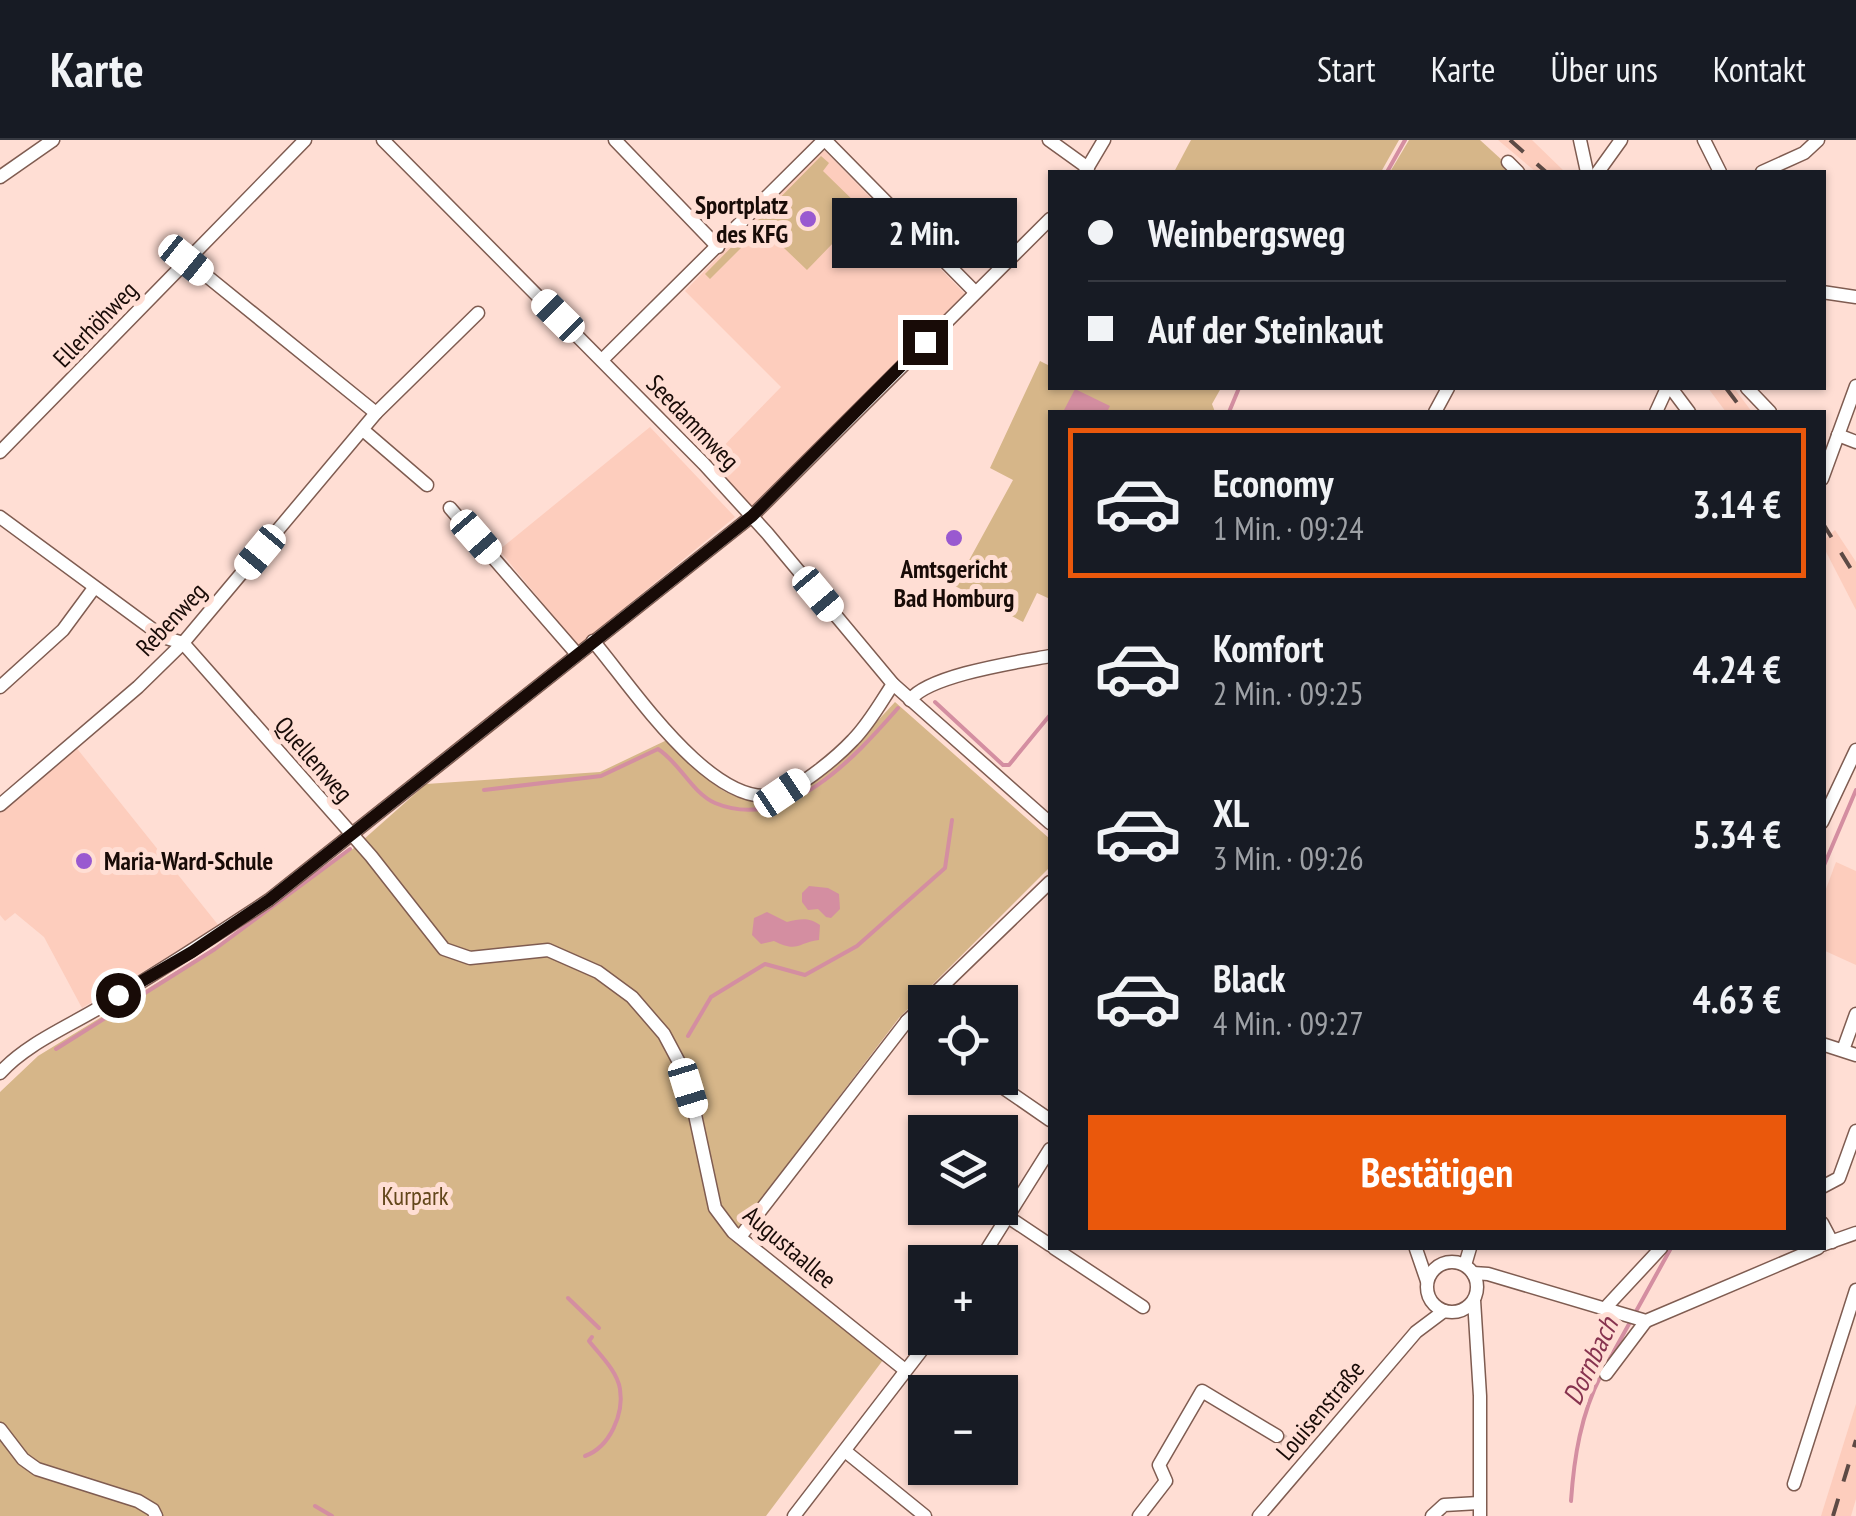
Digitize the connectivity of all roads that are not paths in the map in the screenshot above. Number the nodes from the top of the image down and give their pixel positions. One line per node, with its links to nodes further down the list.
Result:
1 (53, 140): 17 (street)
2 (305, 140): 20 (street, Ellerhöhweg)
3 (383, 140): 25 (street, Seedammweg)
4 (614, 140): 19 (street)
5 (825, 140): 19 (street); 21 (street)
6 (1049, 140): 12 (street)
7 (1104, 140): 12 (street)
8 (1580, 140): 13 (street)
9 (1620, 140): 14 (street)
10 (1704, 140): 15 (street)
11 (1818, 140): 16 (street)
12 (1086, 170)
13 (1587, 170)
14 (1599, 170)
15 (1719, 170)
16 (1766, 170)
17 (0, 177)
18 (1048, 221): 21 (street)
19 (718, 247): 25 (street)
20 (186, 260): 31 (street); 35 (street, Ellerhöhweg)
21 (974, 291): 39 (street)
22 (1826, 293): 23 (street)
23 (1856, 297)
24 (478, 313): 31 (street, Rebenweg)
25 (602, 360): 39 (street, Seedammweg)
26 (1856, 386): 33 (street)
27 (1671, 390): 29 (street)
28 (1749, 390): 30 (street)
29 (1687, 410)
30 (1768, 410)
31 (376, 413): 32 (street, Rebenweg)
32 (363, 430): 37 (street); 43 (street, Rebenweg)
33 (1838, 435): 34 (street); 36 (street)
34 (1856, 442)
35 (0, 452)
36 (1826, 466)
37 (426, 485)
38 (450, 508): 44 (street)
39 (752, 516): 42 (street); 46 (street, Seedammweg)
40 (0, 517): 41 (street, Quellenweg)
41 (94, 588): 43 (street, Quellenweg); 47 (street)
42 (593, 640): 44 (street); 46 (street)
43 (184, 642): 50 (street, Rebenweg); 53 (street, Quellenweg)
44 (576, 654): 53 (street)
45 (1048, 656): 48 (street)
46 (894, 684): 48 (street, Seedammweg)
47 (0, 688)
48 (910, 700): 52 (street, Seedammweg)
49 (1856, 750): 51 (street)
50 (0, 805)
51 (1826, 814)
52 (1048, 821)
53 (351, 835): 59 (street, Quellenweg); 60 (street)
54 (1048, 884): 55 (street)
55 (944, 985)
56 (1856, 1014): 58 (street)
57 (907, 1021): 69 (street)
58 (1849, 1052)
59 (681, 1066): 69 (street, Augustaallee)
60 (0, 1074)
61 (1014, 1095): 62 (street)
62 (1048, 1119)
63 (1856, 1131): 65 (street)
64 (1048, 1152): 66 (street)
65 (1826, 1185)
66 (1018, 1201)
67 (1018, 1224): 70 (street)
68 (1856, 1233): 71 (street)
69 (740, 1238): 93 (street, Augustaallee)
70 (1048, 1243)
71 (1826, 1244)
72 (1058, 1250): 85 (street)
73 (1416, 1250): 82 (street)
74 (1419, 1250): 79 (street)
75 (1455, 1250): 79 (street)
76 (1470, 1250): 80 (street)
77 (1659, 1250): 88 (street)
78 (1812, 1250): 89 (street)
79 (1444, 1262): 80 (street); 82 (street)
80 (1469, 1269): 81 (street); 84 (street)
81 (1515, 1283): 84 (street); 88 (street)
82 (1427, 1287): 87 (street); 90 (street, Louisenstraße)
83 (1856, 1290): 98 (street)
84 (1476, 1295): 86 (street); 91 (street)
85 (1143, 1307)
86 (1461, 1310): 87 (street); 91 (street)
87 (1444, 1311): 90 (street, Louisenstraße)
88 (1612, 1313): 89 (street)
89 (1643, 1321): 94 (street)
90 (1416, 1332): 104 (street, Louisenstraße)
91 (1477, 1342): 99 (street)
92 (917, 1355): 93 (street)
93 (905, 1370): 97 (street)
94 (1606, 1374)
95 (0, 1429): 100 (street)
96 (1277, 1436): 103 (street)
97 (846, 1451): 101 (street); 102 (street)
98 (1794, 1484)
99 (1480, 1510): 105 (street)
100 (156, 1516)
101 (794, 1516)
102 (925, 1516)
103 (1139, 1516)
104 (1259, 1516)
105 (1432, 1516)

